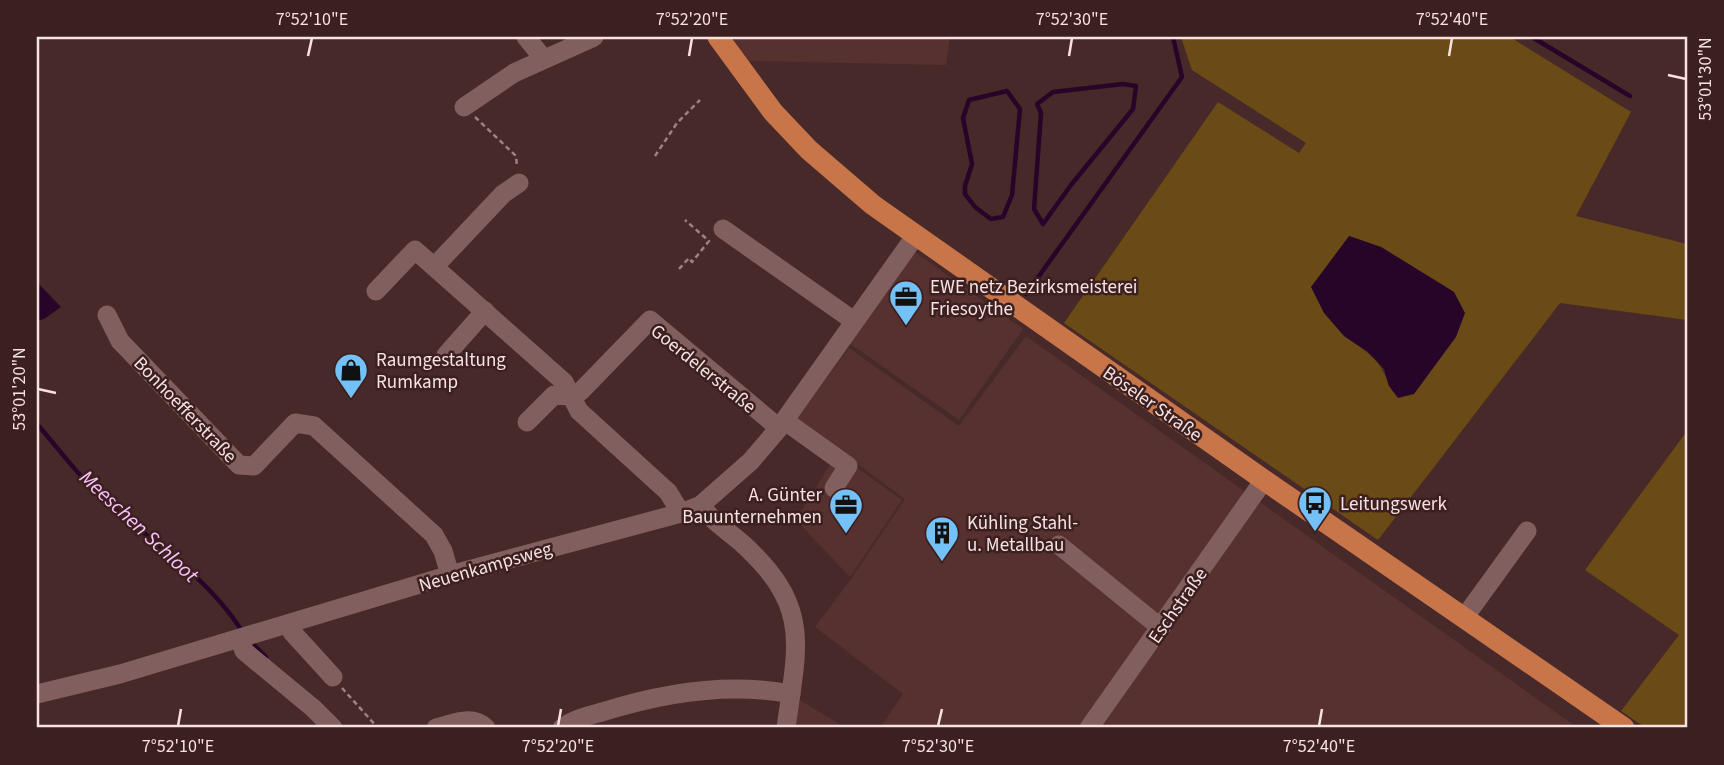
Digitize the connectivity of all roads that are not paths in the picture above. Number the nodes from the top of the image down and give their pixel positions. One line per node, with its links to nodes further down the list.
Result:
1 (526, 37): 4 (street)
2 (594, 37): 4 (street)
3 (718, 37): 8 (main road, Böseler Straße)
4 (543, 58): 5 (street)
5 (464, 107)
6 (519, 183): 9 (street)
7 (723, 229): 13 (street)
8 (916, 235): 13 (street, Neuenkampsweg); 18 (main road, Böseler Straße)
9 (435, 266): 10 (street); 11 (street)
10 (376, 291)
11 (485, 311): 14 (street); 15 (street)
12 (107, 315): 24 (street, Bonhoefferstraße)
13 (854, 321): 17 (street, Neuenkampsweg)
14 (446, 355)
15 (571, 396): 16 (street); 17 (street, Goerdelerstraße); 21 (street)
16 (527, 422)
17 (782, 425): 19 (street); 20 (street, Neuenkampsweg)
18 (1264, 480): 25 (main road, Böseler Straße); 27 (street, Eschstraße)
19 (834, 488)
20 (701, 506): 21 (street, Neuenkampsweg); 31 (street)
21 (681, 513): 24 (street, Neuenkampsweg)
22 (1527, 531): 25 (street)
23 (1059, 545): 27 (street)
24 (450, 575): 26 (street, Neuenkampsweg)
25 (1464, 618): 38 (main road, Böseler Straße)
26 (288, 624): 28 (street, Neuenkampsweg); 29 (street)
27 (1161, 628): 37 (street, Eschstraße)
28 (240, 639): 30 (street, Neuenkampsweg); 32 (street)
29 (333, 677)
30 (37, 694)
31 (791, 694): 35 (street); 36 (street)
32 (333, 728)
33 (436, 728): 34 (street)
34 (485, 728)
35 (562, 728)
36 (786, 728)
37 (1088, 728)
38 (1625, 728)

